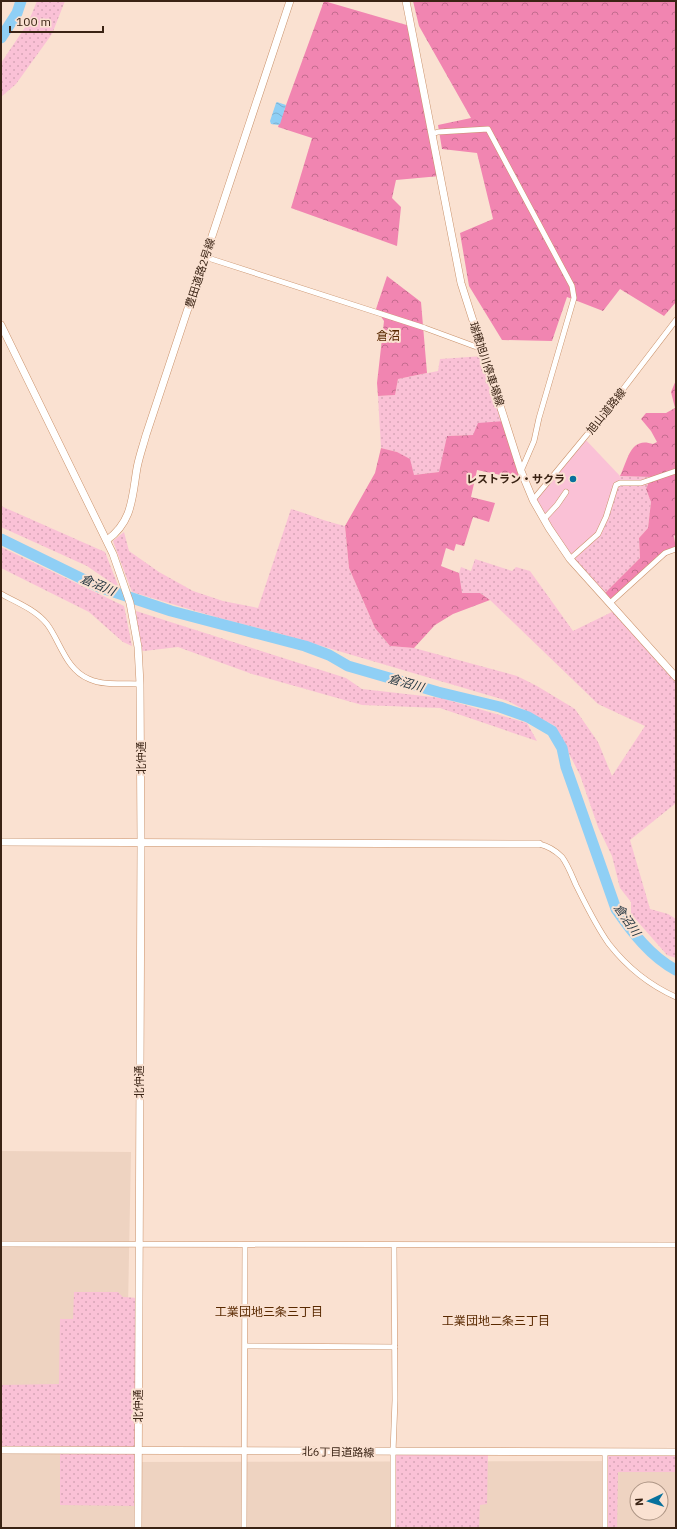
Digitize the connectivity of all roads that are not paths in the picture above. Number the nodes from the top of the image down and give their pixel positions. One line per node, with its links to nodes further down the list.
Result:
1 (290, 1): 4 (street, 豊田道路2号線)
2 (406, 1): 3 (street, 瑞穂旭川停車場線)
3 (432, 134): 7 (street, 瑞穂旭川停車場線); 8 (street)
4 (205, 257): 7 (street); 13 (street, 豊田道路2号線)
5 (676, 320): 11 (street, 旭山道路線)
6 (1, 325): 13 (street, 北仲通)
7 (482, 349): 8 (street, 瑞穂旭川停車場線)
8 (521, 471): 11 (street, 瑞穂旭川停車場線)
9 (676, 471): 15 (street)
10 (566, 492): 12 (street)
11 (533, 500): 12 (street, 瑞穂旭川停車場線)
12 (544, 519): 15 (street, 瑞穂旭川停車場線)
13 (107, 540): 19 (street, 北仲通)
14 (676, 549): 17 (street)
15 (570, 559): 17 (street, 瑞穂旭川停車場線)
16 (1, 594): 19 (street)
17 (610, 603): 18 (street, 瑞穂旭川停車場線)
18 (676, 676)
19 (140, 684): 21 (street, 北仲通)
20 (1, 842): 21 (street)
21 (141, 843): 22 (street); 25 (street, 北仲通)
22 (538, 844): 23 (street)
23 (676, 997)
24 (1, 1244): 25 (street)
25 (138, 1244): 26 (street); 32 (street, 北仲通)
26 (246, 1245): 28 (street); 29 (street)
27 (676, 1245): 28 (street)
28 (394, 1246): 30 (street)
29 (246, 1346): 30 (street); 33 (street)
30 (394, 1347): 34 (street)
31 (1, 1450): 32 (street, 北6丁目道路線)
32 (138, 1450): 33 (street, 北6丁目道路線); 37 (street, 北仲通)
33 (244, 1451): 34 (street, 北6丁目道路線); 38 (street)
34 (393, 1452): 35 (street, 北6丁目道路線); 39 (street)
35 (605, 1452): 36 (street, 北6丁目道路線); 40 (street)
36 (676, 1452)
37 (138, 1528)
38 (244, 1528)
39 (393, 1528)
40 (605, 1528)

